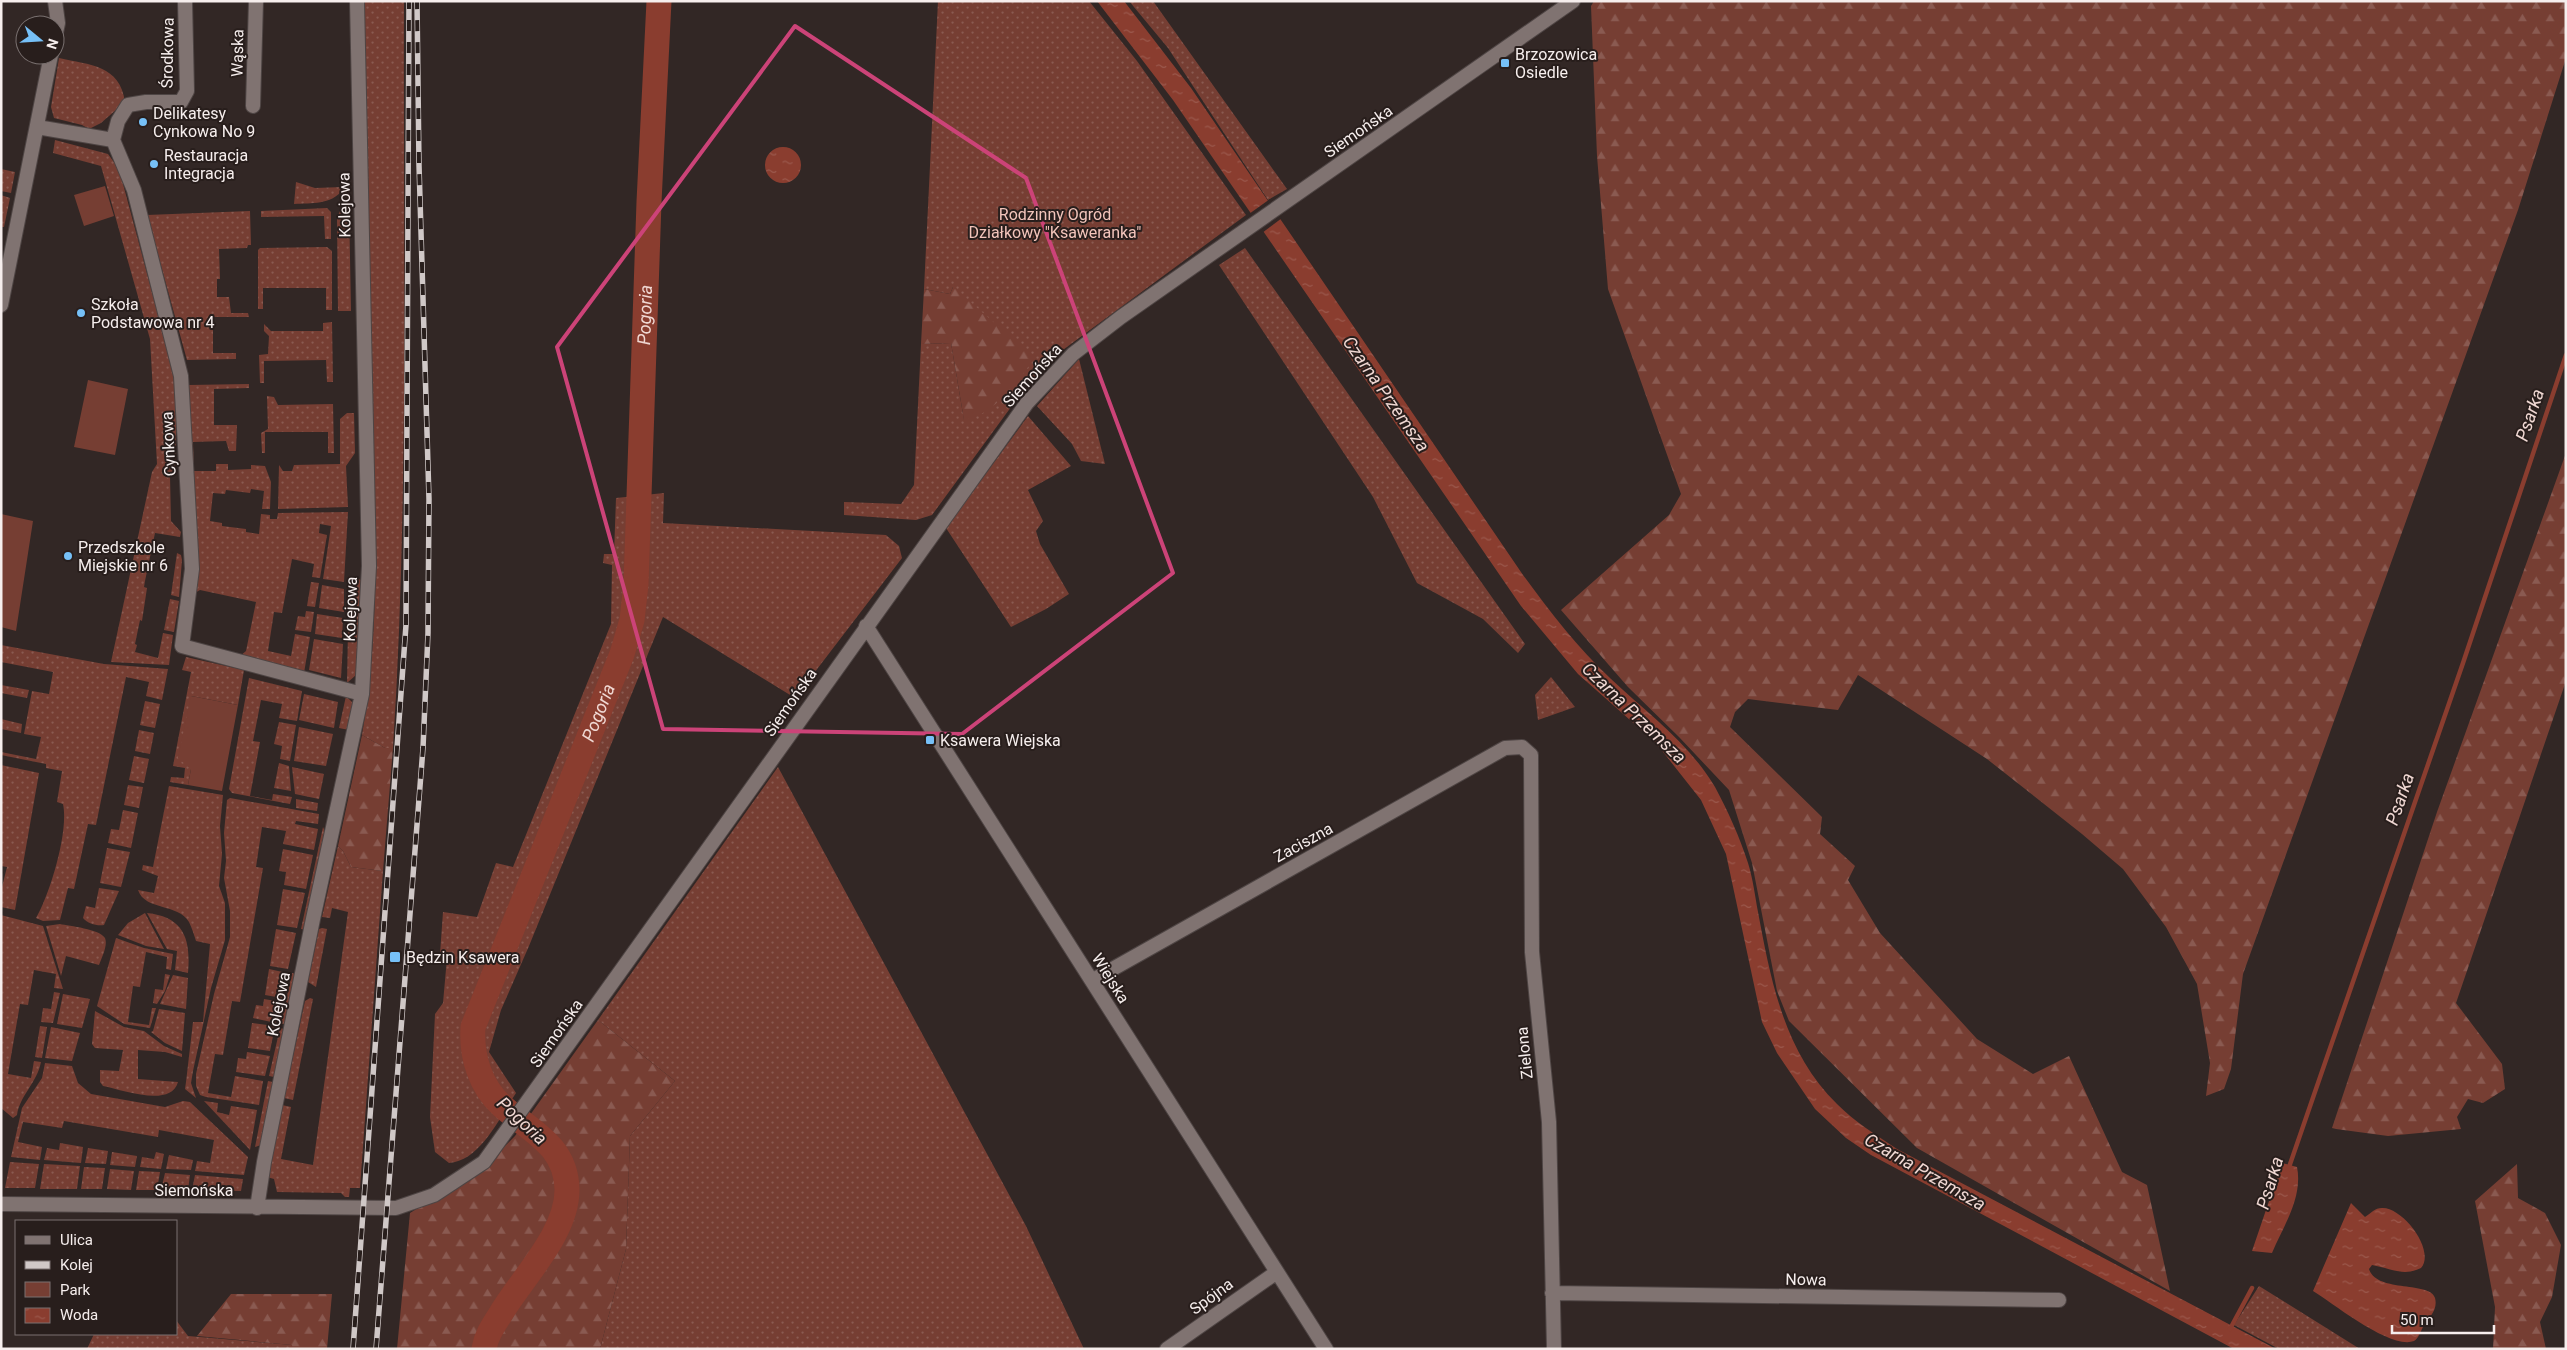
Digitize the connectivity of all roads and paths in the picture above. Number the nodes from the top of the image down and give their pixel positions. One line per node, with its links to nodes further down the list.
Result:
1 (56, 1): 6 (street)
2 (185, 1): 10 (street, Środkowa)
3 (256, 1): 8 (street, Wąska)
4 (357, 1): 13 (street, Kolejowa)
5 (1568, 5): 12 (street, Siemońska)
6 (57, 15)
7 (49, 65): 9 (street)
8 (254, 106)
9 (37, 127): 10 (street); 11 (street)
10 (113, 140): 13 (street, Cynkowa)
11 (1, 305)
12 (866, 626): 15 (street, Wiejska); 17 (street, Siemońska)
13 (362, 694): 17 (street, Kolejowa)
14 (1532, 755): 15 (street, Zaciszna); 19 (street, Zielona)
15 (1093, 980): 18 (street, Wiejska)
16 (1, 1204): 17 (street, Siemońska)
17 (257, 1208)
18 (1277, 1272): 21 (street, Spójna); 22 (street, Wiejska)
19 (1552, 1293): 20 (street, Nowa); 23 (street, Zielona)
20 (2059, 1300)
21 (1167, 1349)
22 (1326, 1349)
23 (1554, 1349)

